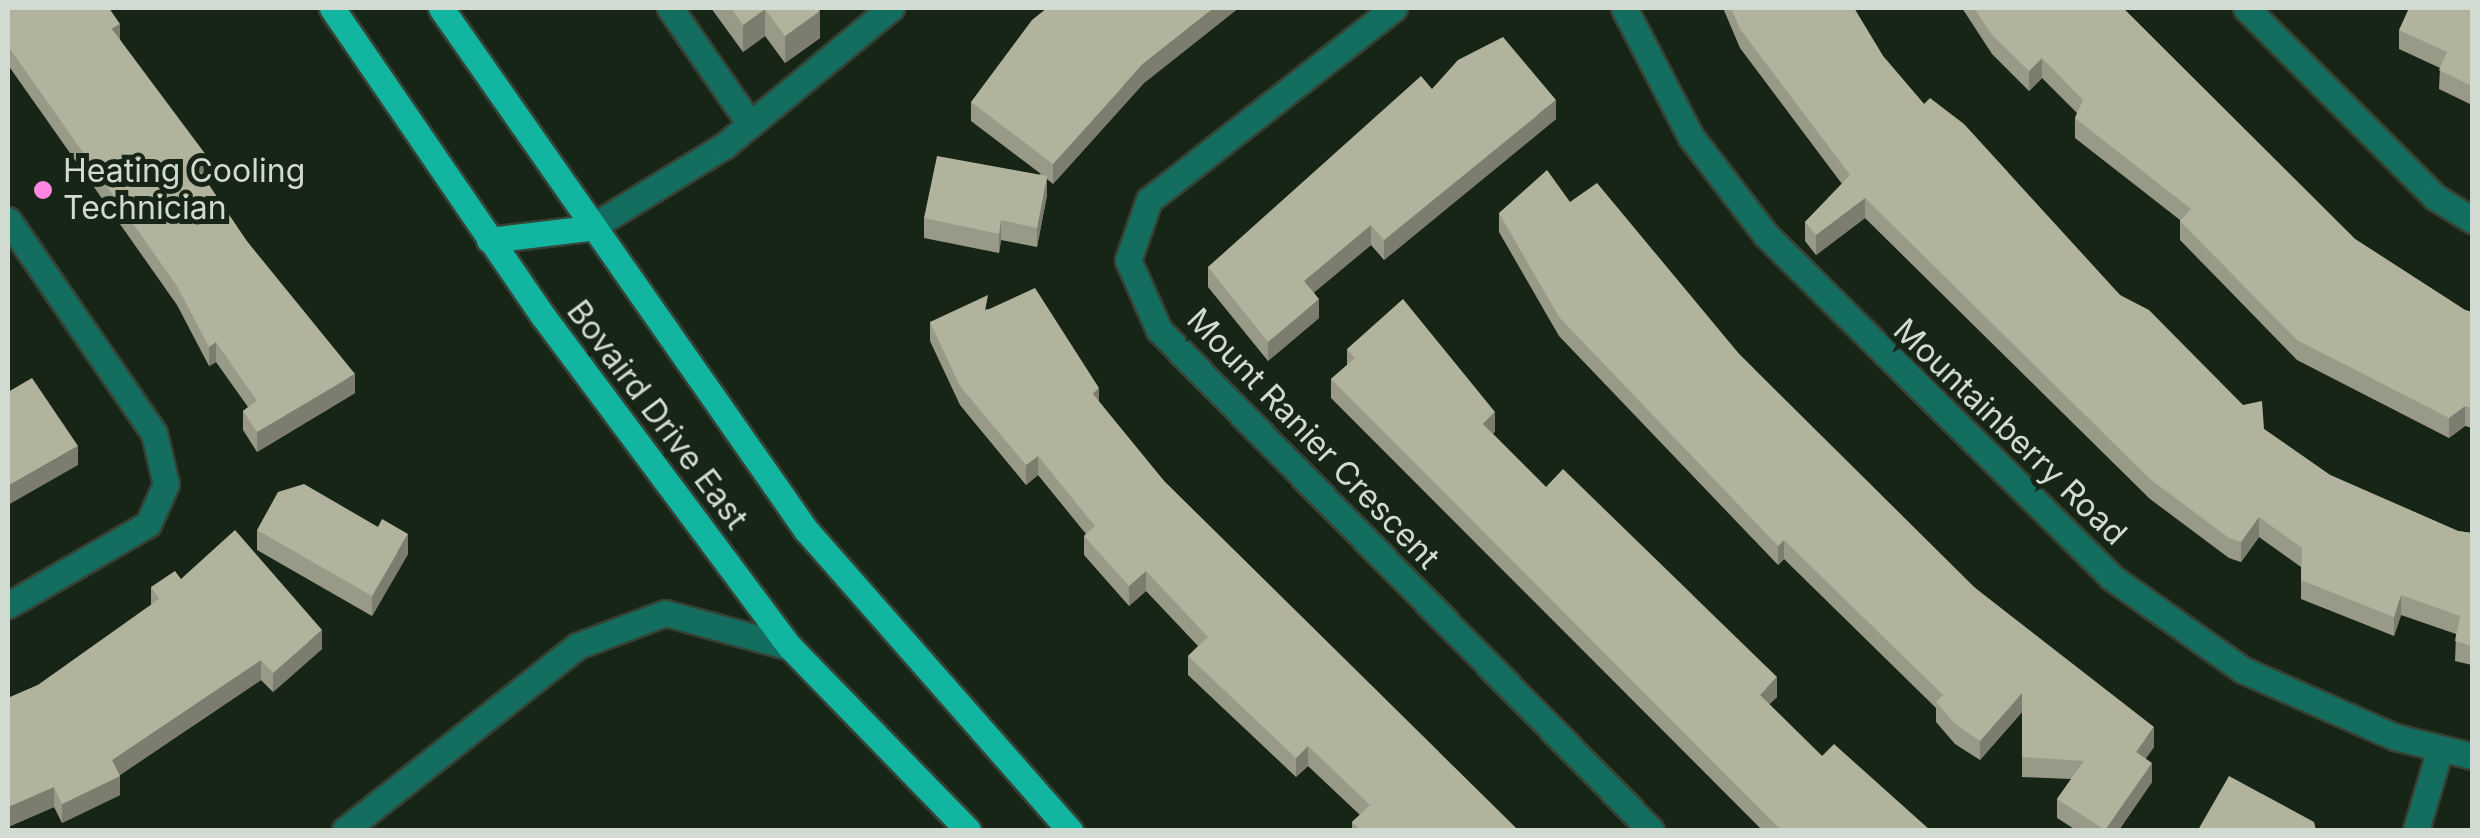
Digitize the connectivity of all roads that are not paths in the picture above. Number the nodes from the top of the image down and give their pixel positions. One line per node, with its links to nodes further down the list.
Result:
1 (332, 8): 12 (main road, Bovaird Drive East)
2 (441, 8): 11 (main road, Bovaird Drive East)
3 (670, 8): 8 (street)
4 (891, 8): 8 (street)
5 (1394, 8): 20 (street, Mount Ranier Crescent)
6 (1624, 8): 15 (street, Mountainberry Road)
7 (2246, 8): 10 (street)
8 (750, 124): 11 (street)
9 (8, 220): 13 (street)
10 (2472, 220)
11 (590, 228): 12 (main road); 19 (main road, Bovaird Drive East)
12 (489, 240): 14 (main road, Bovaird Drive East)
13 (8, 605)
14 (790, 646): 17 (street); 18 (main road, Bovaird Drive East)
15 (2440, 749): 16 (street, Mountainberry Road); 21 (street)
16 (2472, 756)
17 (345, 830)
18 (968, 830)
19 (1070, 830)
20 (1651, 830)
21 (2416, 830)

